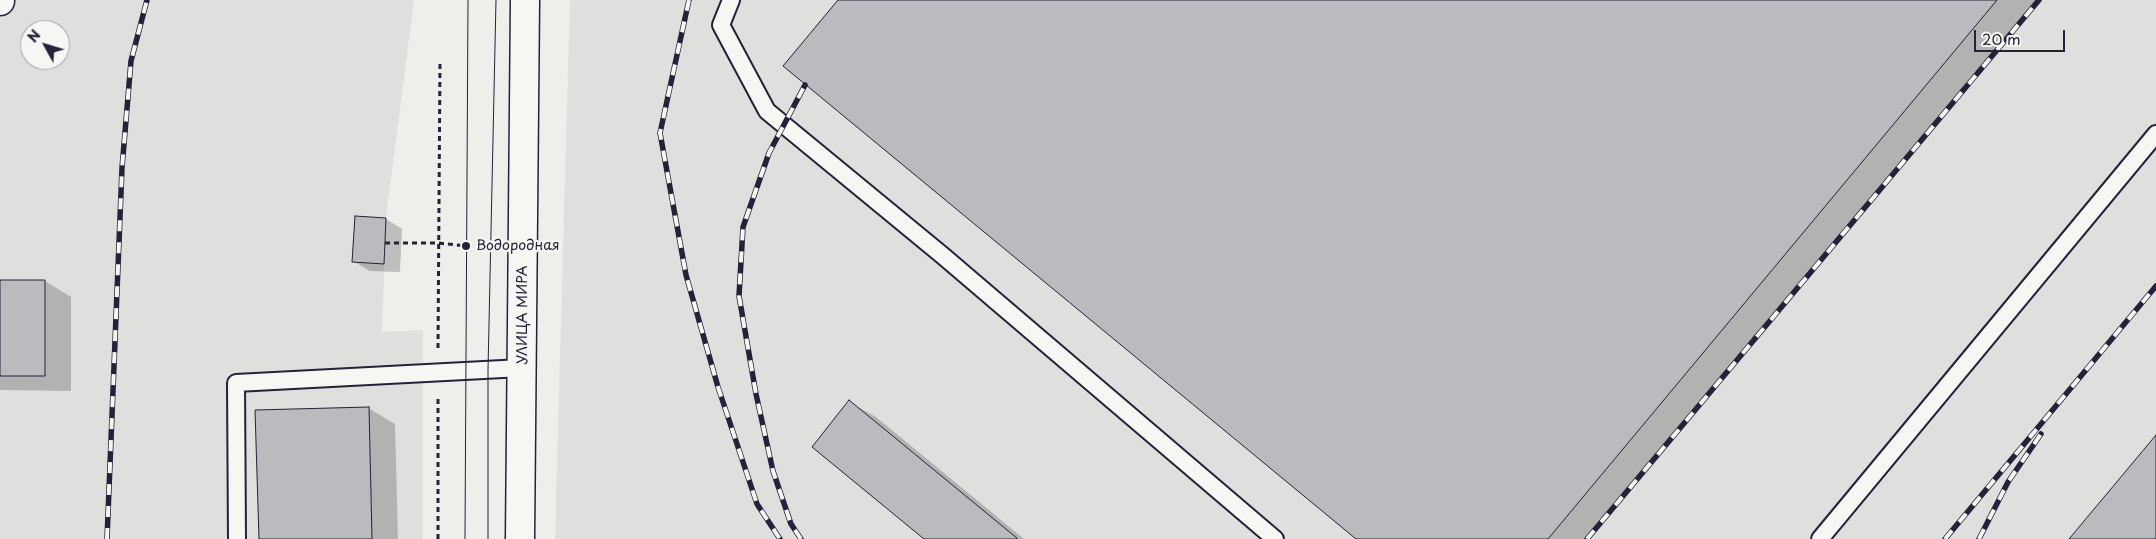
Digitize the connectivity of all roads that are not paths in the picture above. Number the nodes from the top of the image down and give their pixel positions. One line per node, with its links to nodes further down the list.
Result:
1 (525, 0): 4 (main road, УЛИЦА МИРА)
2 (731, 0): 7 (lane)
3 (2156, 134): 8 (lane)
4 (522, 368): 5 (lane); 6 (main road, УЛИЦА МИРА)
5 (237, 539)
6 (520, 539)
7 (1275, 539)
8 (1820, 539)

